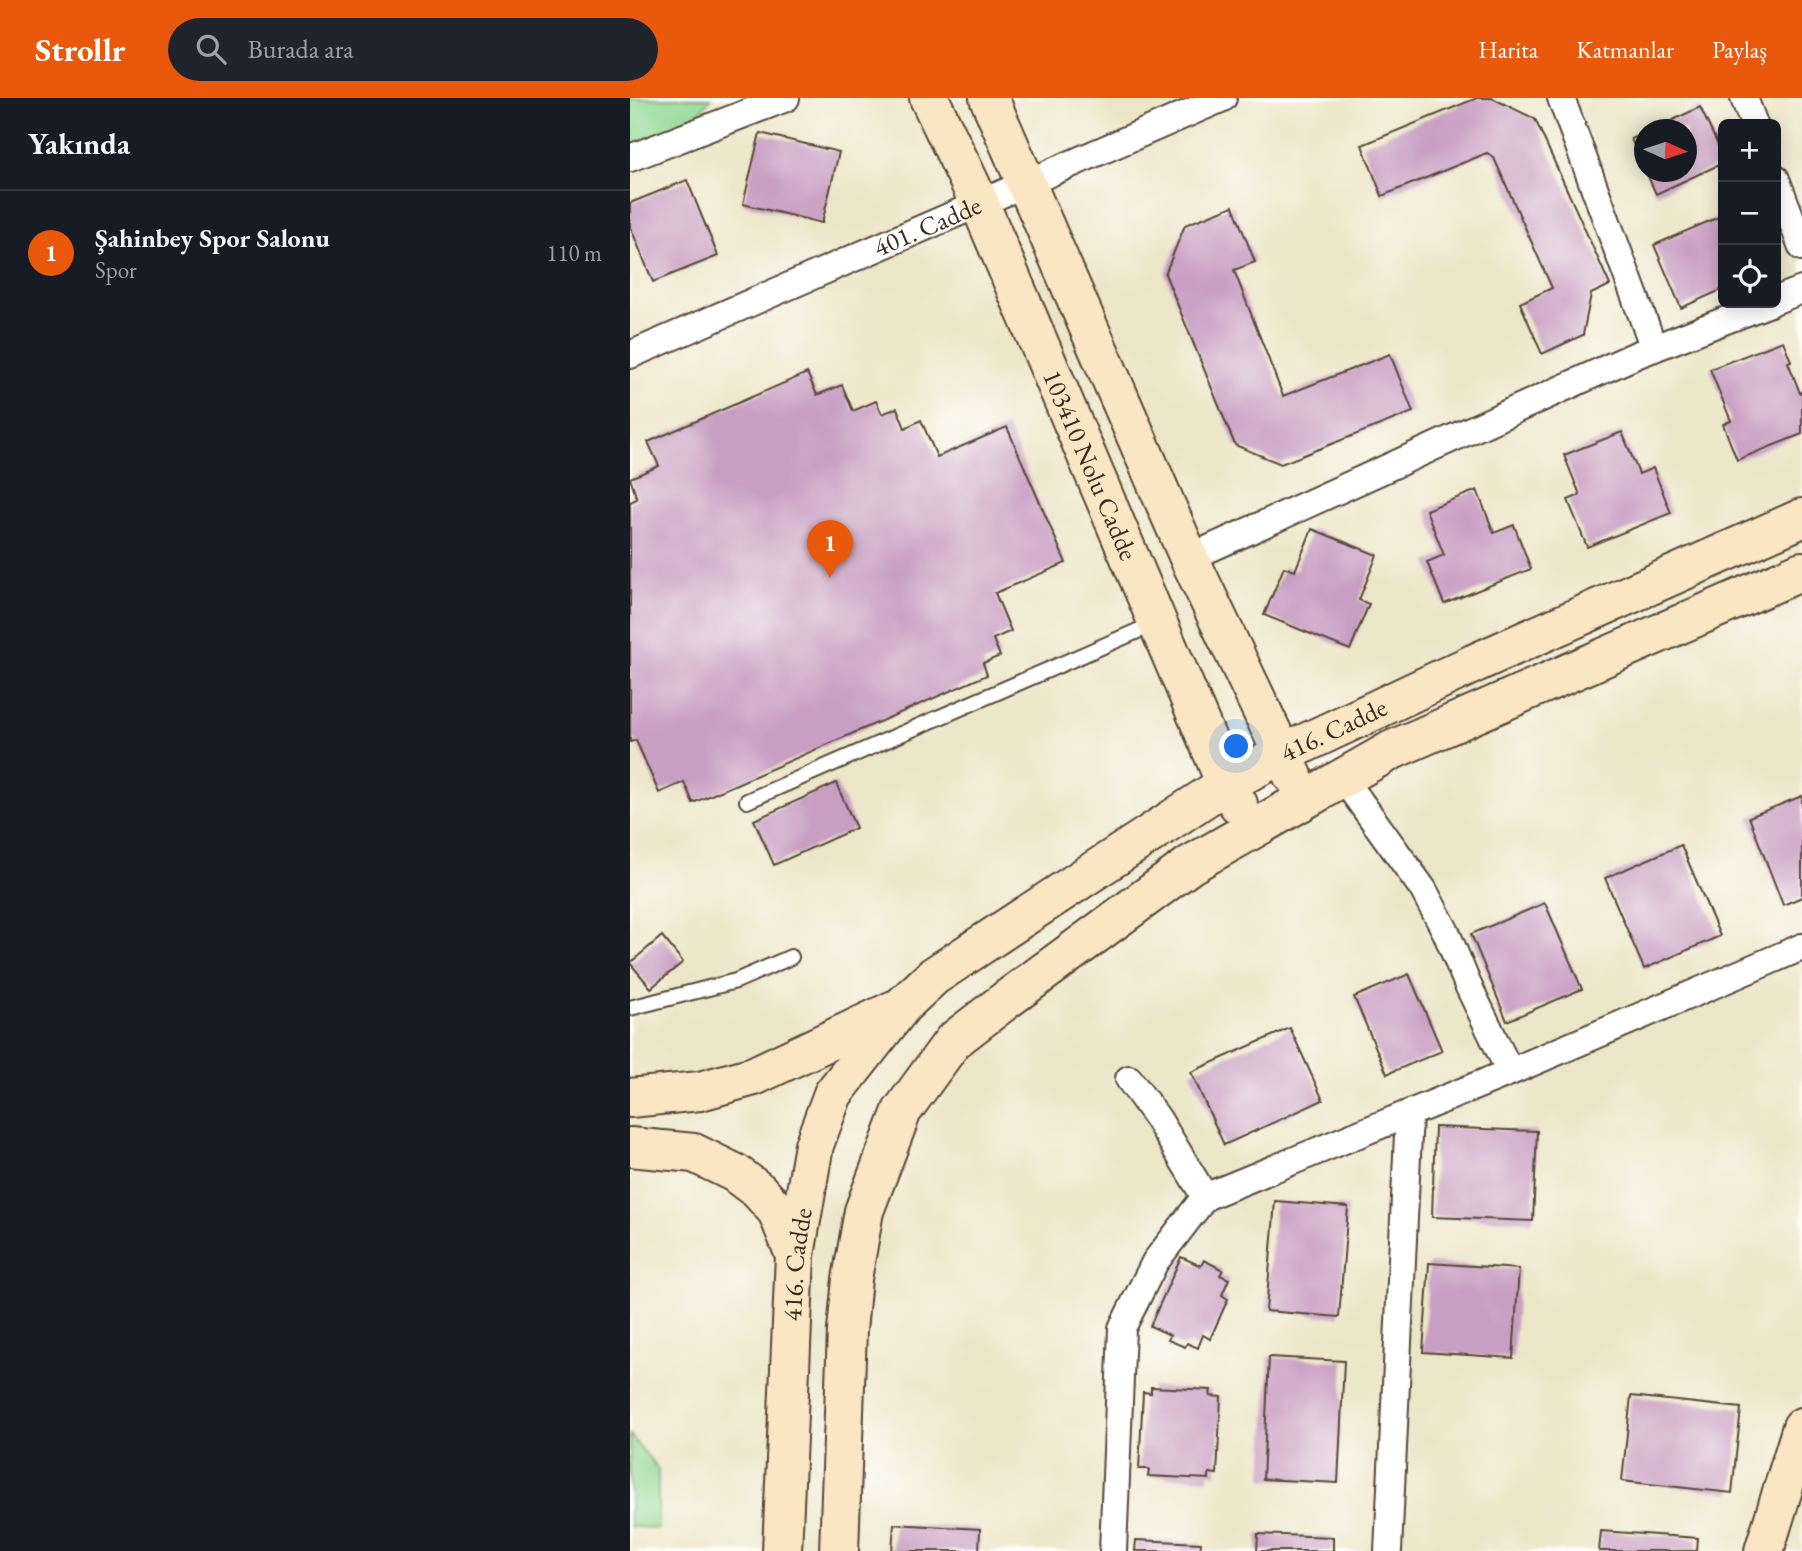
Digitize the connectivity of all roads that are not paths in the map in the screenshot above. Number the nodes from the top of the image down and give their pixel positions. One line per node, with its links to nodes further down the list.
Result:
1 (786, 98): 8 (street)
2 (929, 98): 11 (main road, 103410 Nolu Cadde)
3 (989, 98): 9 (main road)
4 (1223, 98): 9 (street, 401. Cadde)
5 (1560, 98): 16 (street)
6 (1744, 98): 7 (street)
7 (1752, 119)
8 (630, 158)
9 (1025, 182): 11 (street, 401. Cadde); 19 (main road)
10 (1777, 182): 12 (street)
11 (979, 202): 17 (street, 401. Cadde); 22 (main road, 103410 Nolu Cadde)
12 (1802, 247)
13 (1802, 290): 14 (street)
14 (1781, 298)
15 (1757, 308): 16 (street)
16 (1654, 348): 19 (street)
17 (630, 355)
18 (1802, 518): 23 (main road, 416. Cadde)
19 (1189, 558): 21 (main road)
20 (1802, 571): 24 (main road)
21 (1209, 600): 22 (main road); 23 (main road)
22 (1157, 622): 25 (main road, 103410 Nolu Cadde); 27 (lane)
23 (1282, 754): 25 (main road, 416. Cadde); 26 (main road)
24 (1343, 778): 26 (main road); 33 (street)
25 (1226, 784): 28 (main road, 103410 Nolu Cadde); 31 (main road, 416. Cadde)
26 (1305, 800): 28 (main road)
27 (747, 801)
28 (1253, 830): 42 (main road)
29 (1802, 947): 33 (street)
30 (791, 957): 32 (lane)
31 (902, 1006): 35 (main road, 416. Cadde); 39 (main road, 416. Cadde)
32 (630, 1008)
33 (1510, 1072): 36 (street)
34 (1129, 1079): 38 (street)
35 (630, 1098)
36 (1409, 1114): 38 (street); 44 (street)
37 (630, 1147): 39 (main road)
38 (1205, 1197): 43 (street)
39 (795, 1255): 41 (main road, 416. Cadde)
40 (1802, 1427): 45 (main road)
41 (782, 1551)
42 (839, 1551)
43 (1113, 1551)
44 (1388, 1551)
45 (1764, 1551)

